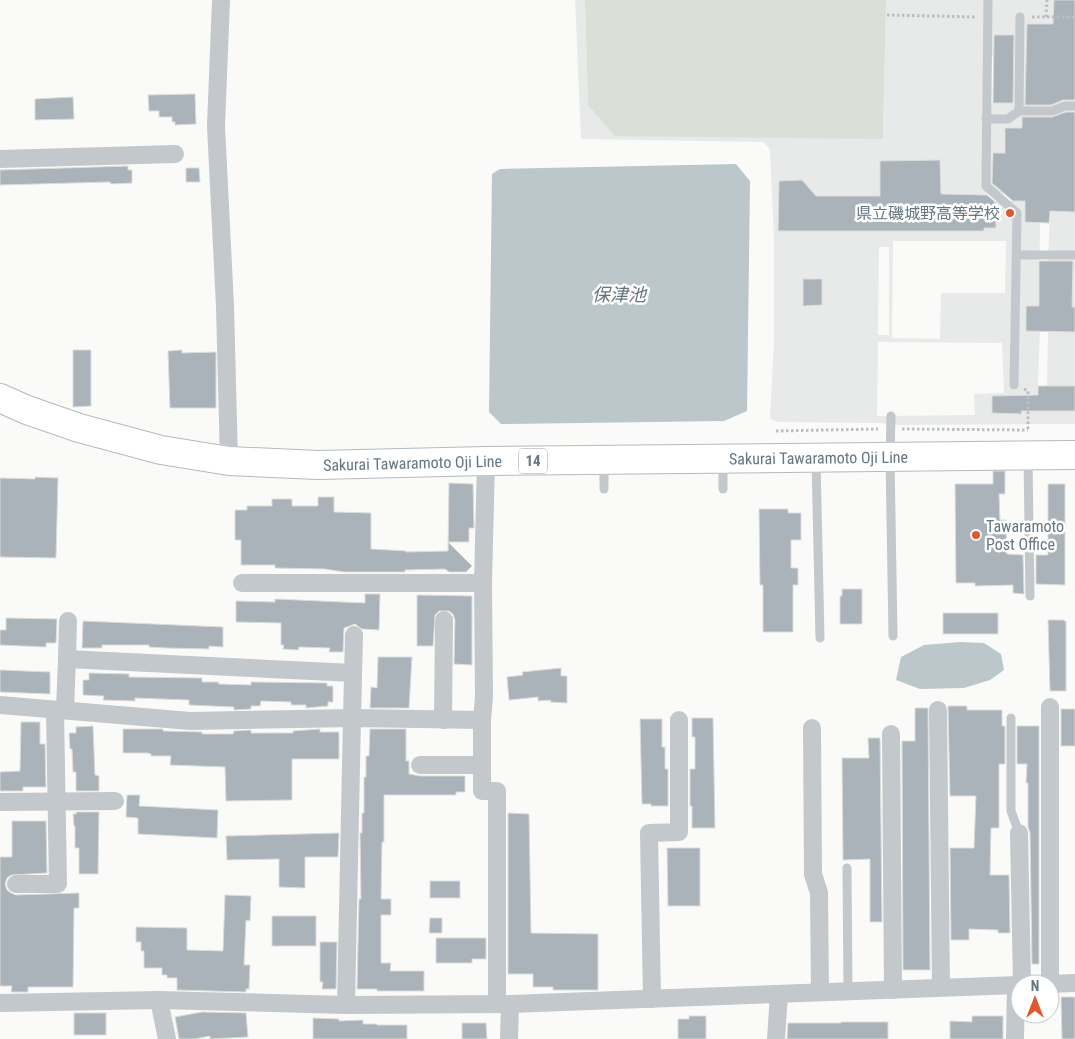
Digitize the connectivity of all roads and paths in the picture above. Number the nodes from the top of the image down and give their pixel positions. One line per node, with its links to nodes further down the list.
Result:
1 (221, 0): 24 (street)
2 (988, 0): 8 (lane)
3 (1047, 0): 5 (path)
4 (1020, 17): 7 (lane)
5 (1046, 17)
6 (1075, 106): 7 (lane)
7 (1019, 111): 8 (lane)
8 (986, 119): 11 (lane)
9 (175, 154): 10 (street)
10 (0, 158)
11 (1017, 254): 12 (lane); 13 (lane)
12 (1075, 254)
13 (1014, 385): 19 (path)
14 (0, 398): 15 (main road, Sakurai Tawaramoto Oji Line / 14)
15 (27, 410): 16 (street); 24 (main road, Sakurai Tawaramoto Oji Line / 14)
16 (0, 412)
17 (891, 416): 20 (lane)
18 (1075, 455): 19 (main road, Sakurai Tawaramoto Oji Line / 14)
19 (1028, 456): 20 (main road, Sakurai Tawaramoto Oji Line / 14); 30 (lane)
20 (890, 457): 21 (main road, Sakurai Tawaramoto Oji Line / 14); 34 (lane)
21 (816, 458): 22 (main road, Sakurai Tawaramoto Oji Line / 14); 35 (lane)
22 (724, 459): 23 (main road, Sakurai Tawaramoto Oji Line / 14); 27 (lane)
23 (604, 460): 25 (main road, Sakurai Tawaramoto Oji Line / 14); 26 (lane)
24 (229, 461): 25 (main road, Sakurai Tawaramoto Oji Line / 14)
25 (486, 461): 29 (street)
26 (604, 489)
27 (724, 489)
28 (242, 583): 29 (street)
29 (483, 583): 45 (street)
30 (1030, 596)
31 (444, 620): 44 (street)
32 (68, 621): 36 (street)
33 (354, 635): 37 (street)
34 (893, 636)
35 (820, 638)
36 (67, 659): 37 (street); 40 (street)
37 (353, 673): 42 (street)
38 (0, 705): 40 (street)
39 (1050, 707): 58 (street)
40 (60, 710): 42 (street); 51 (street)
41 (938, 710): 62 (street)
42 (352, 718): 44 (street); 71 (street)
43 (1011, 718): 54 (lane)
44 (443, 720): 45 (street)
45 (482, 720): 50 (street)
46 (679, 720): 67 (street)
47 (812, 728): 65 (street)
48 (891, 734): 63 (street)
49 (420, 765): 50 (street)
50 (482, 765): 70 (street)
51 (56, 801): 52 (street); 53 (street); 56 (street)
52 (115, 801)
53 (0, 802)
54 (1019, 832): 57 (street)
55 (847, 868): 64 (lane)
56 (16, 884)
57 (1019, 974)
58 (1050, 974)
59 (1075, 983): 60 (street)
60 (1060, 984)
61 (1010, 985): 62 (street)
62 (941, 986): 63 (street)
63 (892, 990): 64 (street)
64 (848, 991): 65 (street)
65 (820, 992): 66 (street)
66 (779, 994): 67 (street); 75 (street)
67 (652, 998): 70 (street)
68 (159, 1000): 69 (street); 71 (street); 73 (street)
69 (0, 1003)
70 (503, 1004): 71 (street); 74 (street)
71 (346, 1006)
72 (1016, 1024): 76 (street)
73 (167, 1039)
74 (509, 1039)
75 (776, 1039)
76 (1015, 1039)

